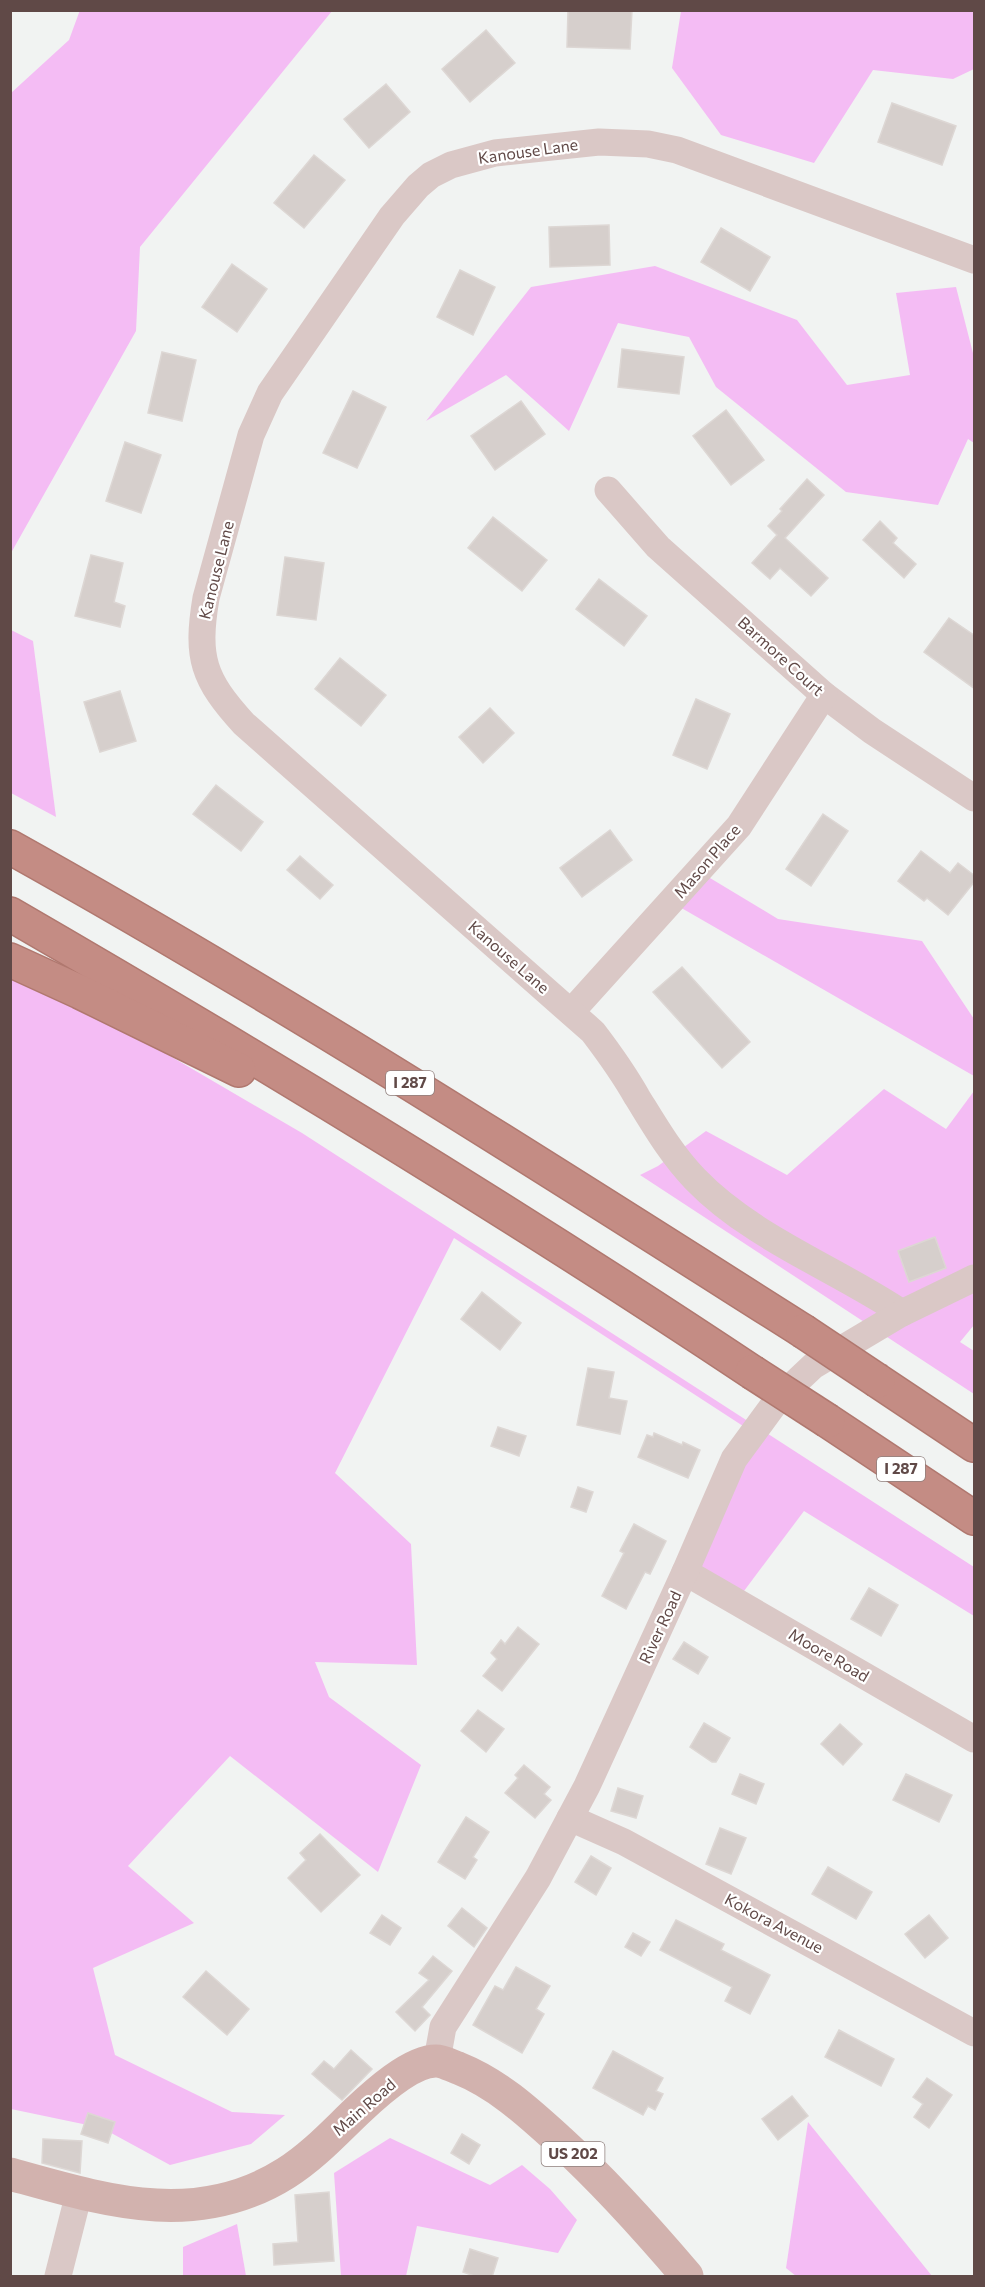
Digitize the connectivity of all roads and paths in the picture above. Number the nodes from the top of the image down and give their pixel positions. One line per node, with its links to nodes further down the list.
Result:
1 (975, 260): 8 (street, Kanouse Lane)
2 (608, 490): 3 (street, Barmore Court)
3 (824, 695): 4 (street, Barmore Court); 8 (street, Mason Place)
4 (975, 798)
5 (10, 847): 12 (highway, I 287, bridge)
6 (10, 914): 9 (highway, I 287)
7 (10, 960): 9 (highway)
8 (571, 1012): 11 (street, Kanouse Lane)
9 (446, 1174): 13 (highway, I 287, bridge)
10 (975, 1278): 11 (street, River Road)
11 (902, 1313): 14 (street, River Road)
12 (975, 1445)
13 (975, 1518)
14 (685, 1572): 15 (street, Moore Road); 16 (street, River Road)
15 (975, 1739)
16 (570, 1818): 17 (street, Kokora Avenue); 18 (street, River Road)
17 (975, 2033)
18 (437, 2060): 20 (main road, Main Road); 22 (main road, US 202)
19 (10, 2174): 20 (main road, Main Road)
20 (79, 2193): 21 (street)
21 (58, 2277)
22 (687, 2277)

